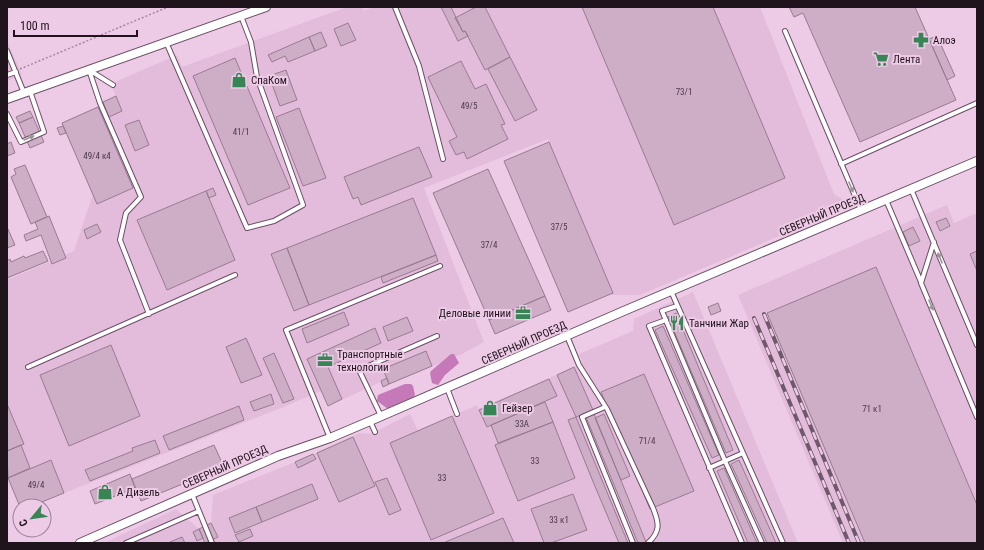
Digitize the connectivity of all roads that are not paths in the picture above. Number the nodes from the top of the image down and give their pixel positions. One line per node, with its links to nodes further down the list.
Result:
1 (266, 7): 3 (street)
2 (395, 7): 15 (lane)
3 (241, 16): 5 (street); 5 (lane)
4 (785, 31): 17 (lane)
5 (166, 42): 7 (street)
6 (7, 51): 8 (lane)
7 (89, 69): 10 (lane); 11 (street); 27 (lane)
8 (18, 70): 9 (lane); 11 (lane)
9 (7, 75)
10 (113, 85)
11 (27, 92): 12 (street); 14 (lane, one-way to 11)
12 (7, 99)
13 (977, 103): 17 (lane)
14 (7, 114)
15 (443, 159)
16 (977, 161): 18 (street, СЕВЕРНЫЙ ПРОЕЗД)
17 (841, 164): 20 (lane, one-way to 20)
18 (912, 189): 19 (street, СЕВЕРНЫЙ ПРОЕЗД); 21 (lane)
19 (886, 200): 20 (street, СЕВЕРНЫЙ ПРОЕЗД); 24 (lane)
20 (861, 211): 25 (street, СЕВЕРНЫЙ ПРОЕЗД)
21 (934, 242): 24 (lane); 31 (lane, one-way to 21)
22 (440, 266): 40 (lane)
23 (235, 275): 27 (lane)
24 (921, 283): 37 (lane, one-way to 37)
25 (671, 292): 26 (lane); 30 (street, СЕВЕРНЫЙ ПРОЕЗД)
26 (677, 306): 28 (lane); 41 (lane)
27 (149, 314): 32 (lane)
28 (666, 320): 42 (lane); 43 (lane)
29 (437, 336): 36 (lane)
30 (567, 336): 33 (street, СЕВЕРНЫЙ ПРОЕЗД); 34 (lane)
31 (977, 345)
32 (28, 367)
33 (447, 388): 35 (lane); 36 (street, СЕВЕРНЫЙ ПРОЕЗД)
34 (605, 407): 49 (lane); 50 (lane)
35 (456, 414)
36 (381, 417): 38 (street, СЕВЕРНЫЙ ПРОЕЗД)
37 (977, 417)
38 (370, 421): 39 (lane); 40 (street, СЕВЕРНЫЙ ПРОЕЗД)
39 (375, 432)
40 (330, 438): 44 (street, СЕВЕРНЫЙ ПРОЕЗД)
41 (743, 453): 42 (lane); 53 (lane)
42 (725, 461): 43 (lane); 52 (lane)
43 (709, 468): 51 (lane)
44 (192, 494): 45 (lane); 46 (street, СЕВЕРНЫЙ ПРОЕЗД)
45 (199, 511): 47 (lane); 48 (lane)
46 (80, 543)
47 (126, 543)
48 (212, 543)
49 (633, 543)
50 (648, 543)
51 (742, 543)
52 (762, 543)
53 (783, 543)

